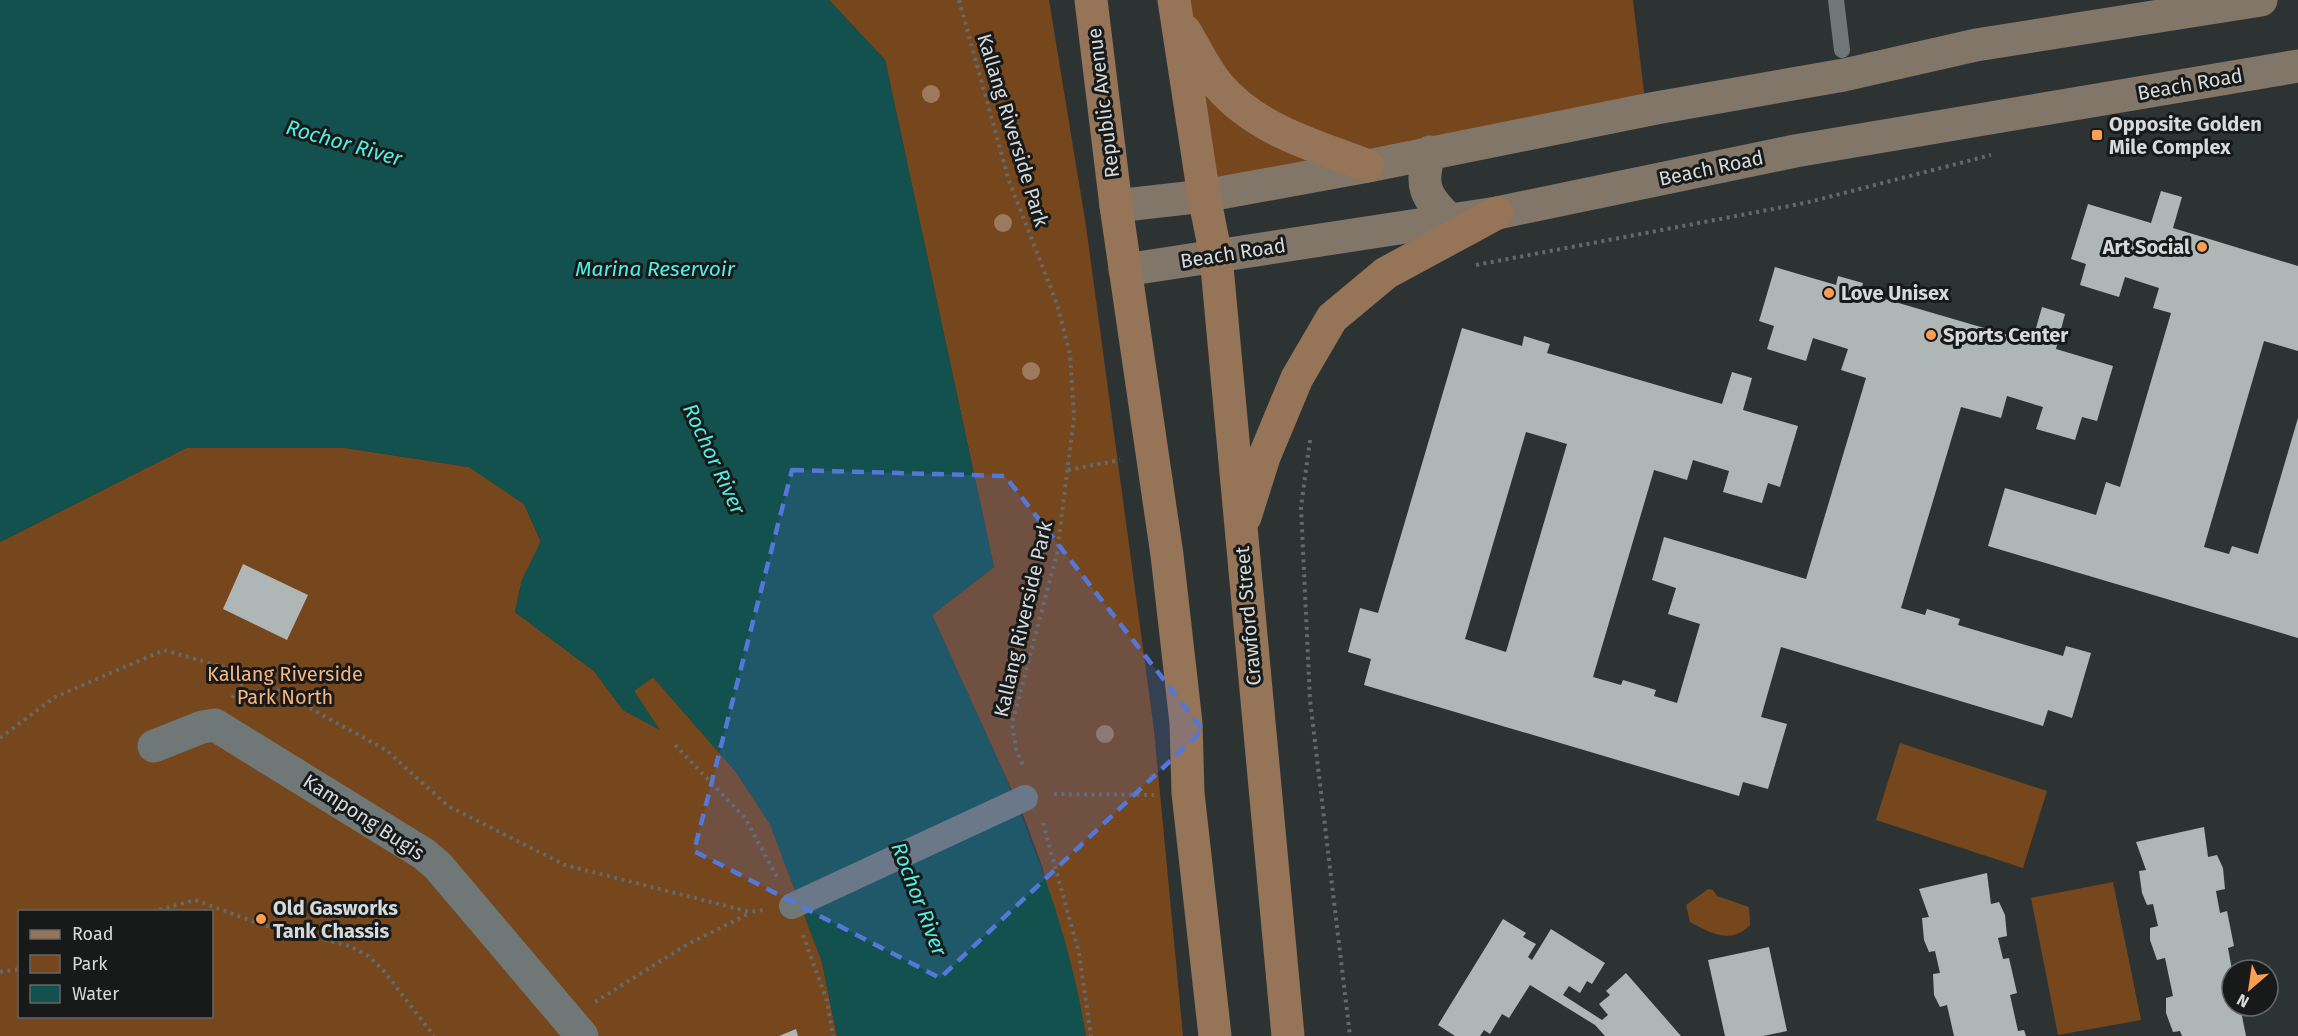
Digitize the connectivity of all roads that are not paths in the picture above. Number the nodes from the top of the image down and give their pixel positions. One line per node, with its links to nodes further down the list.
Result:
1 (1090, 0): 10 (main road, Republic Avenue)
2 (1836, 0): 5 (lane)
3 (2261, 0): 7 (main road)
4 (1175, 8): 8 (main road); 9 (main road)
5 (1842, 50)
6 (2298, 66): 11 (main road, Beach Road)
7 (1430, 152): 8 (main road); 12 (main road)
8 (1368, 165): 9 (main road)
9 (1204, 196): 10 (main road); 13 (main road, Crawford Street)
10 (1116, 206): 14 (main road)
11 (1497, 213): 12 (main road, Beach Road); 15 (main road)
12 (1450, 220): 13 (main road, Beach Road)
13 (1216, 256): 14 (main road, Beach Road); 15 (main road, Crawford Street)
14 (1125, 270): 20 (main road)
15 (1240, 534): 21 (main road, Crawford Street)
16 (154, 746): 19 (street, Kampong Bugis)
17 (1029, 795): 18 (street)
18 (792, 906)
19 (575, 1027)
20 (1215, 1036)
21 (1288, 1036)

